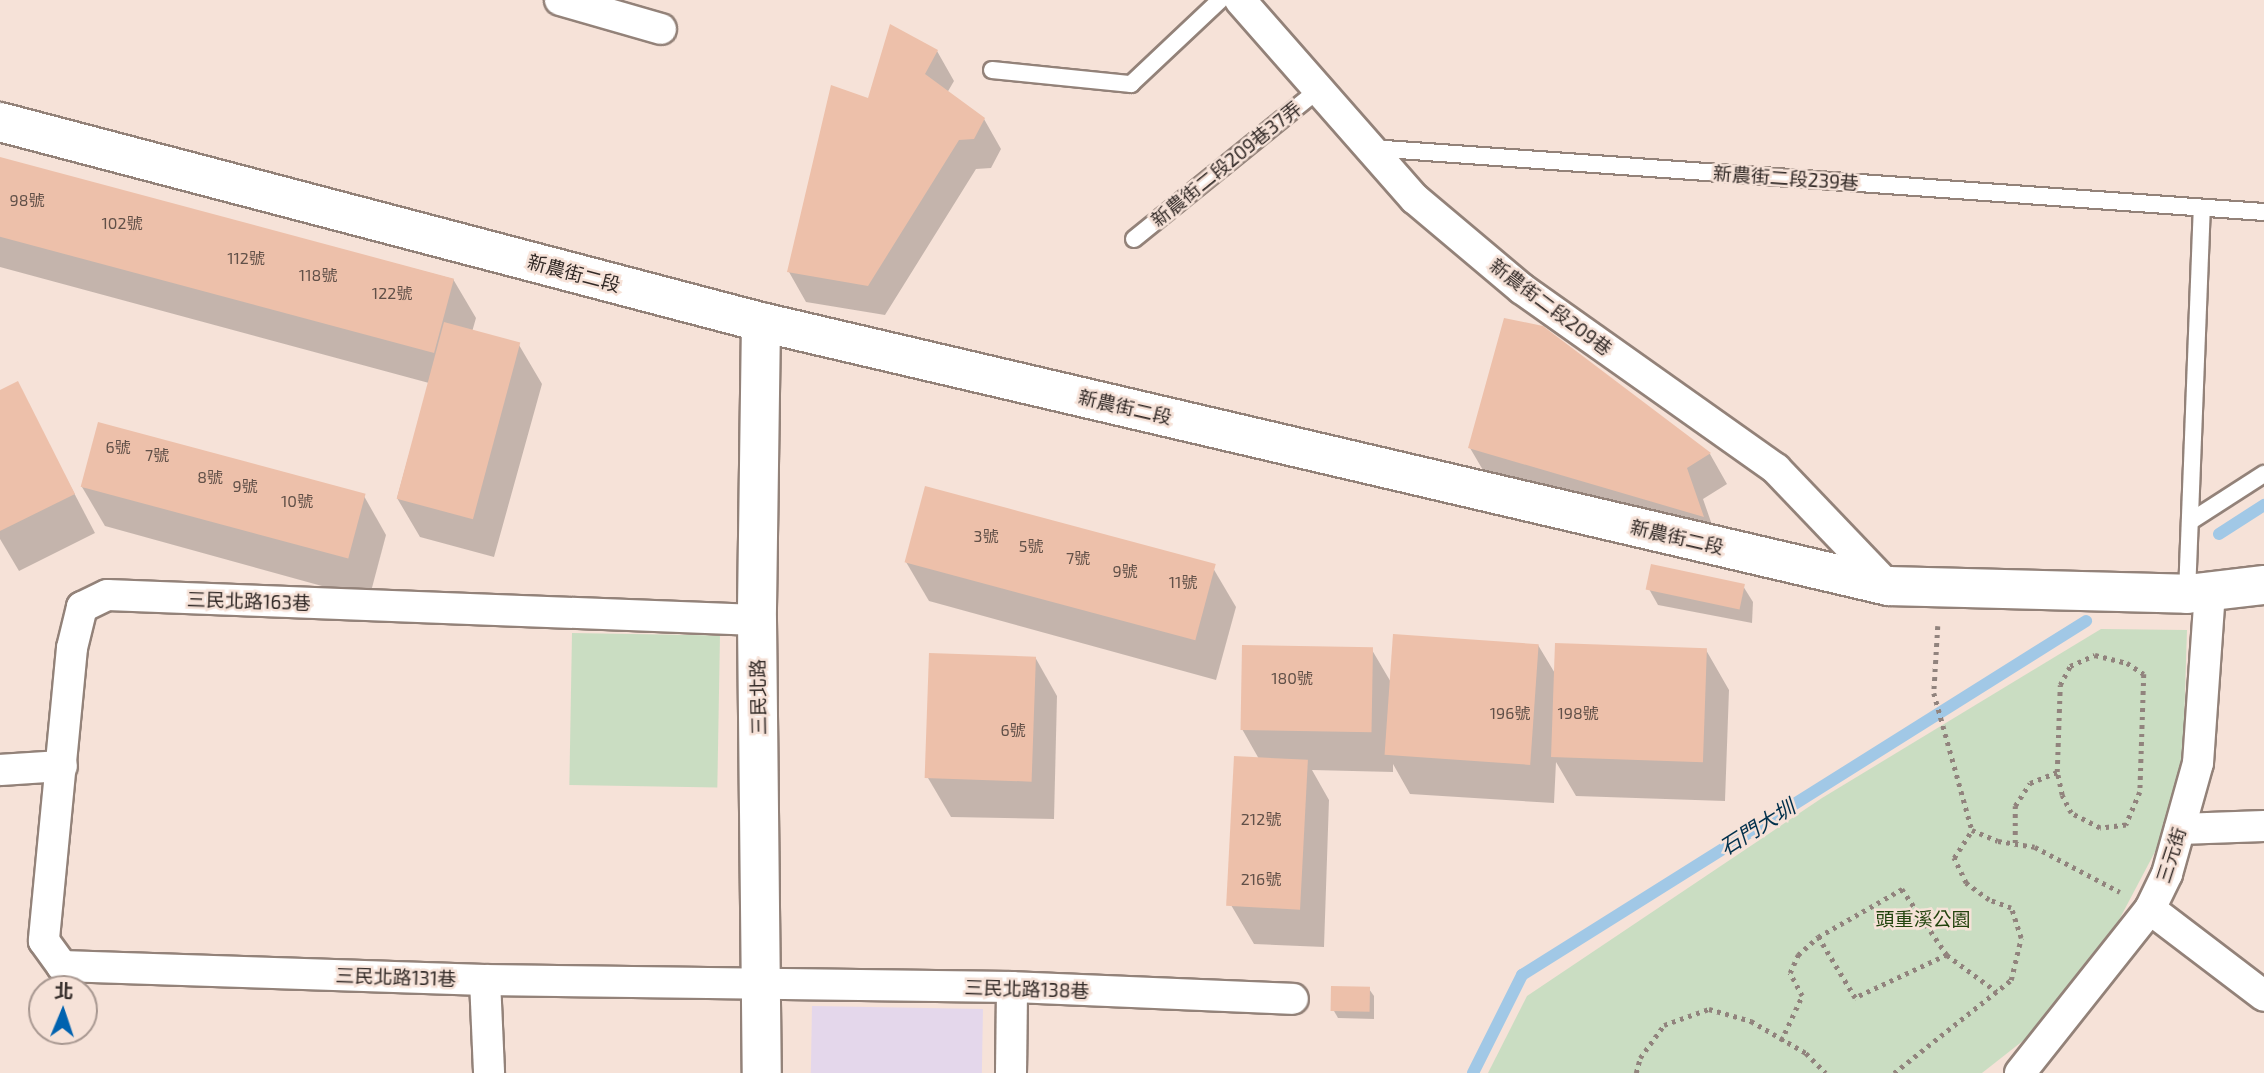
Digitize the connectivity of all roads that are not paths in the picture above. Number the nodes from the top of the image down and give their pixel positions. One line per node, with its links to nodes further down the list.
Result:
1 (559, 0): 4 (street)
2 (1220, 0): 5 (lane)
3 (1240, 0): 6 (street, 新農街二段209巷)
4 (661, 29)
5 (992, 70)
6 (1319, 89): 8 (street, 新農街二段209巷); 11 (lane, 新農街二段209巷37弄)
7 (0, 122): 12 (street, 新農街二段)
8 (1371, 148): 9 (lane, 新農街二段239巷); 16 (street, 新農街二段209巷)
9 (2202, 208): 10 (lane, 新農街二段239巷); 14 (lane)
10 (2264, 212)
11 (1134, 239)
12 (761, 322): 16 (street, 新農街二段); 18 (street, 三民北路)
13 (2264, 474): 14 (lane)
14 (2191, 521): 17 (lane)
15 (2264, 585): 17 (street, 新農街二段)
16 (1888, 586): 17 (street, 新農街二段)
17 (2198, 592): 22 (street, 三元街)
18 (757, 620): 19 (street, 三民北路163巷); 26 (street, 三民北路)
19 (62, 766): 20 (street); 24 (street, 三民北路163巷)
20 (0, 769)
21 (2264, 825): 22 (street)
22 (2180, 829): 23 (street, 三元街)
23 (2150, 909): 28 (street); 33 (street, 三元街)
24 (44, 941): 25 (street, 三民北路131巷)
25 (485, 980): 26 (street, 三民北路131巷); 30 (street)
26 (761, 985): 27 (street, 三民北路138巷); 31 (street, 三民北路)
27 (1012, 987): 29 (street, 三民北路138巷); 32 (street)
28 (2264, 996)
29 (1293, 999)
30 (489, 1073)
31 (762, 1073)
32 (1011, 1073)
33 (2020, 1073)

